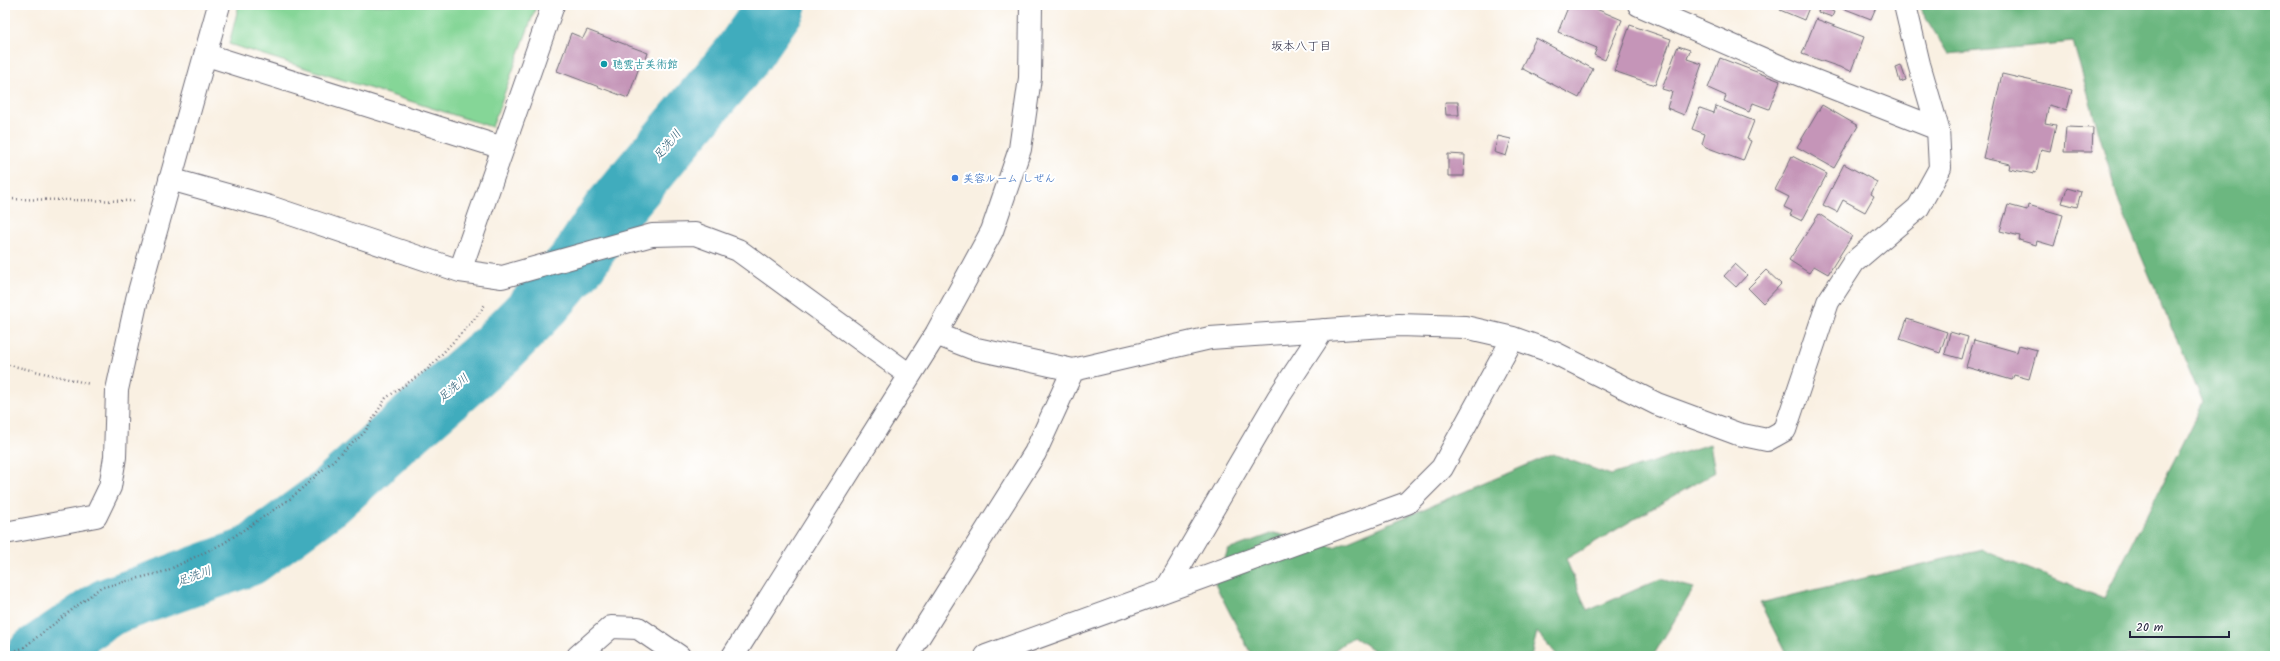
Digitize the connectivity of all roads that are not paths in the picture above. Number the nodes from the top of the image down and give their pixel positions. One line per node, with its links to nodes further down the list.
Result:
1 (220, 5): 6 (street)
2 (553, 5): 8 (street)
3 (1031, 5): 12 (street)
4 (1639, 5): 7 (street)
5 (1905, 5): 7 (street)
6 (207, 55): 8 (street); 9 (street)
7 (1938, 129): 13 (street)
8 (503, 148): 10 (street)
9 (170, 179): 10 (street); 16 (street)
10 (460, 270): 15 (street)
11 (1323, 330): 13 (street); 14 (street); 17 (street)
12 (936, 334): 14 (street); 15 (street)
13 (1513, 338): 17 (street)
14 (1073, 370): 21 (street)
15 (908, 374): 20 (street)
16 (5, 533)
17 (1165, 591): 22 (street)
18 (578, 656): 19 (street)
19 (679, 656)
20 (732, 656)
21 (907, 656)
22 (986, 656)

